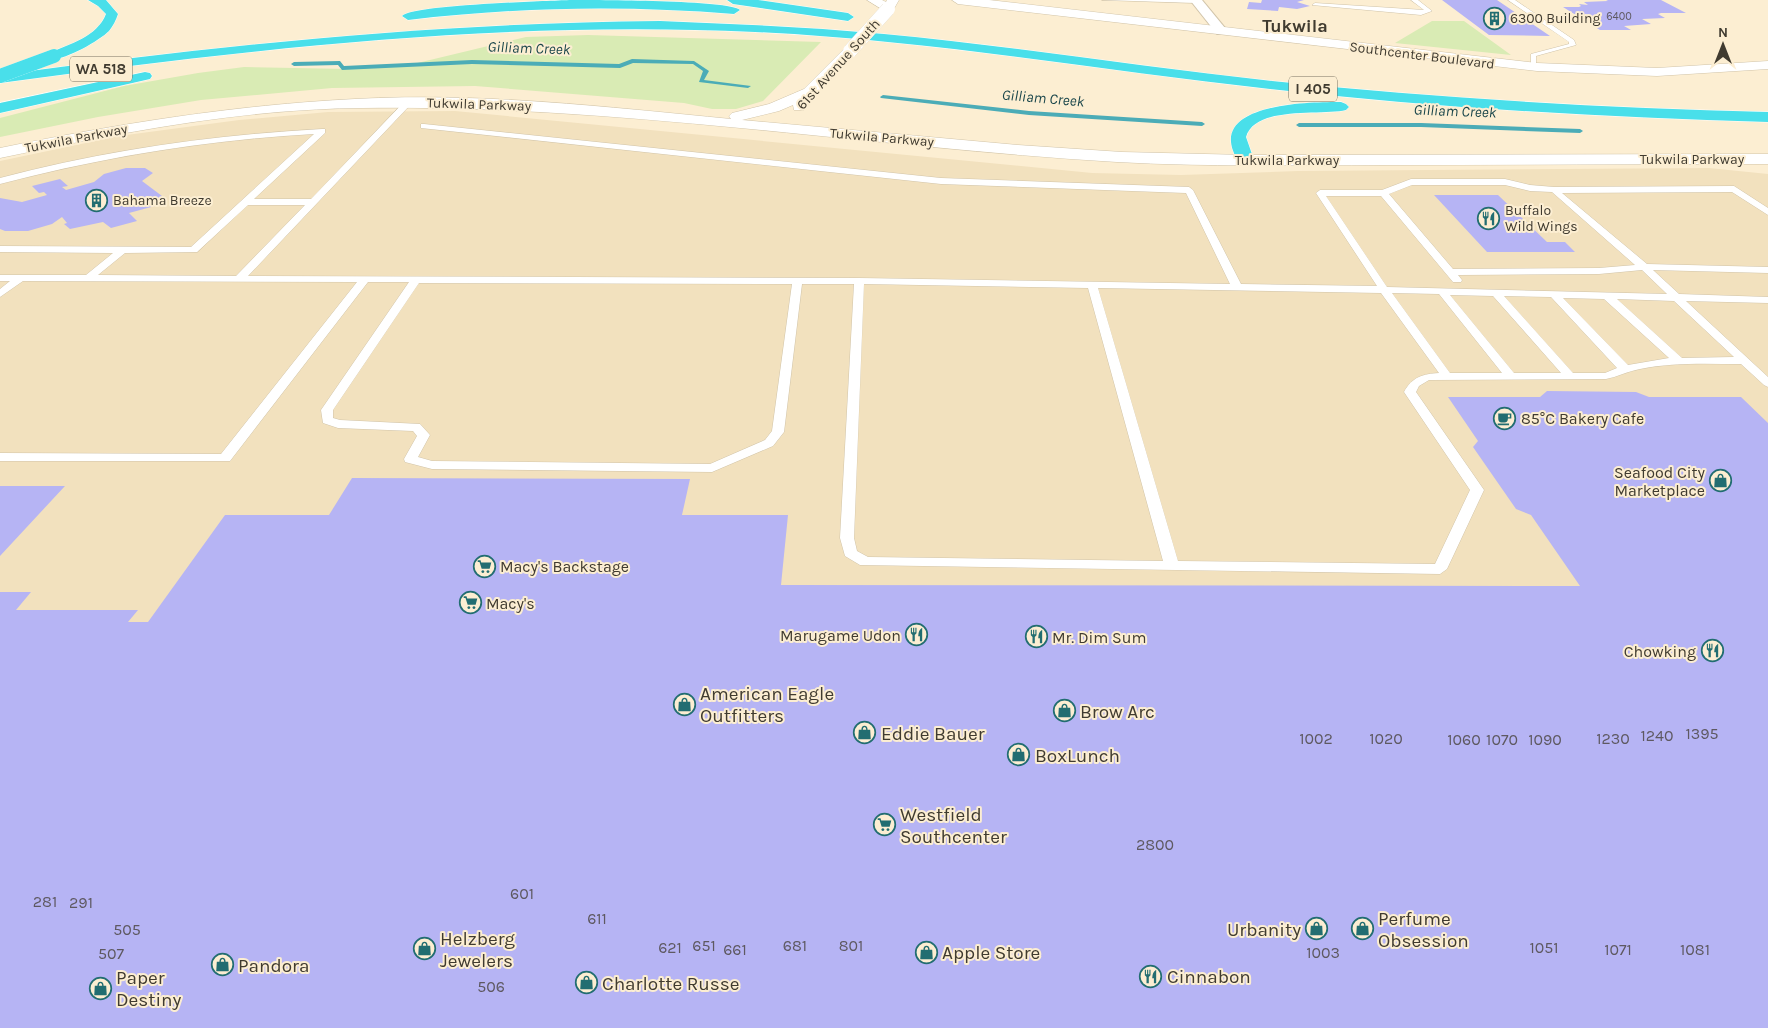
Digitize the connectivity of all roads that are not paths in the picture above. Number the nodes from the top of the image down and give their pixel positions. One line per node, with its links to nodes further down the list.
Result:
1 (94, 0): 25 (highway, bridge)
2 (703, 0): 13 (highway)
3 (733, 0): 13 (highway)
4 (873, 0): 10 (main road)
5 (958, 0): 16 (main road, Southcenter Boulevard)
6 (1105, 0): 9 (lane)
7 (1414, 0): 11 (lane)
8 (1511, 0): 21 (lane)
9 (1197, 1): 16 (street)
10 (891, 4): 27 (main road, 61st Avenue South, bridge)
11 (1315, 5)
12 (397, 17): 13 (highway)
13 (848, 17)
14 (320, 28): 22 (highway)
15 (929, 28): 18 (highway)
16 (1221, 31): 21 (main road, Southcenter Boulevard)
17 (860, 35): 19 (highway, I 405); 23 (highway); 30 (highway, I 405)
18 (1037, 41)
19 (202, 54): 25 (highway); 26 (highway, WA 518)
20 (1768, 65): 21 (main road, Southcenter Boulevard)
21 (1533, 67)
22 (0, 70)
23 (174, 70)
24 (154, 74): 29 (highway)
25 (0, 78)
26 (0, 84)
27 (809, 92): 31 (main road); 34 (main road, 61st Avenue South)
28 (409, 102): 31 (main road, Tukwila Parkway); 35 (main road, Tukwila Parkway); 42 (lane)
29 (0, 108)
30 (1768, 117)
31 (686, 120): 34 (main road, Tukwila Parkway)
32 (1768, 122): 37 (highway)
33 (424, 126): 58 (lane)
34 (783, 128): 37 (main road, Tukwila Parkway)
35 (1, 153)
36 (1768, 159): 37 (main road, Tukwila Parkway)
37 (1246, 160)
38 (0, 181): 41 (lane)
39 (1554, 190): 40 (lane); 43 (lane); 46 (lane)
40 (1383, 193): 48 (lane); 59 (lane)
41 (246, 202): 42 (lane); 45 (lane)
42 (312, 202): 52 (lane)
43 (1768, 212)
44 (0, 249): 45 (lane)
45 (122, 250): 51 (lane)
46 (1644, 267): 47 (lane); 48 (lane); 66 (lane)
47 (1768, 270)
48 (1452, 272): 61 (lane)
49 (0, 278): 50 (lane)
50 (21, 278): 51 (lane); 63 (lane)
51 (89, 278): 52 (lane)
52 (238, 279): 53 (lane)
53 (365, 279): 54 (lane); 75 (lane)
54 (416, 279): 55 (lane); 55 (lane)
55 (797, 280): 56 (lane)
56 (859, 281): 57 (lane); 76 (lane)
57 (1092, 285): 58 (lane); 76 (lane)
58 (1237, 287): 59 (lane)
59 (1384, 290): 60 (lane); 72 (lane)
60 (1442, 291): 61 (lane); 73 (lane)
61 (1467, 292): 62 (lane)
62 (1495, 292): 64 (lane); 71 (lane)
63 (0, 294)
64 (1555, 295): 65 (lane); 70 (lane)
65 (1607, 296): 66 (lane); 68 (lane)
66 (1676, 297): 67 (lane); 69 (lane)
67 (1768, 300)
68 (1679, 362): 69 (lane); 70 (lane)
69 (1743, 362): 74 (lane)
70 (1624, 368): 71 (lane)
71 (1570, 376): 73 (lane)
72 (1447, 377): 73 (lane); 76 (lane)
73 (1511, 377)
74 (1768, 383)
75 (0, 457)
76 (1172, 566)

